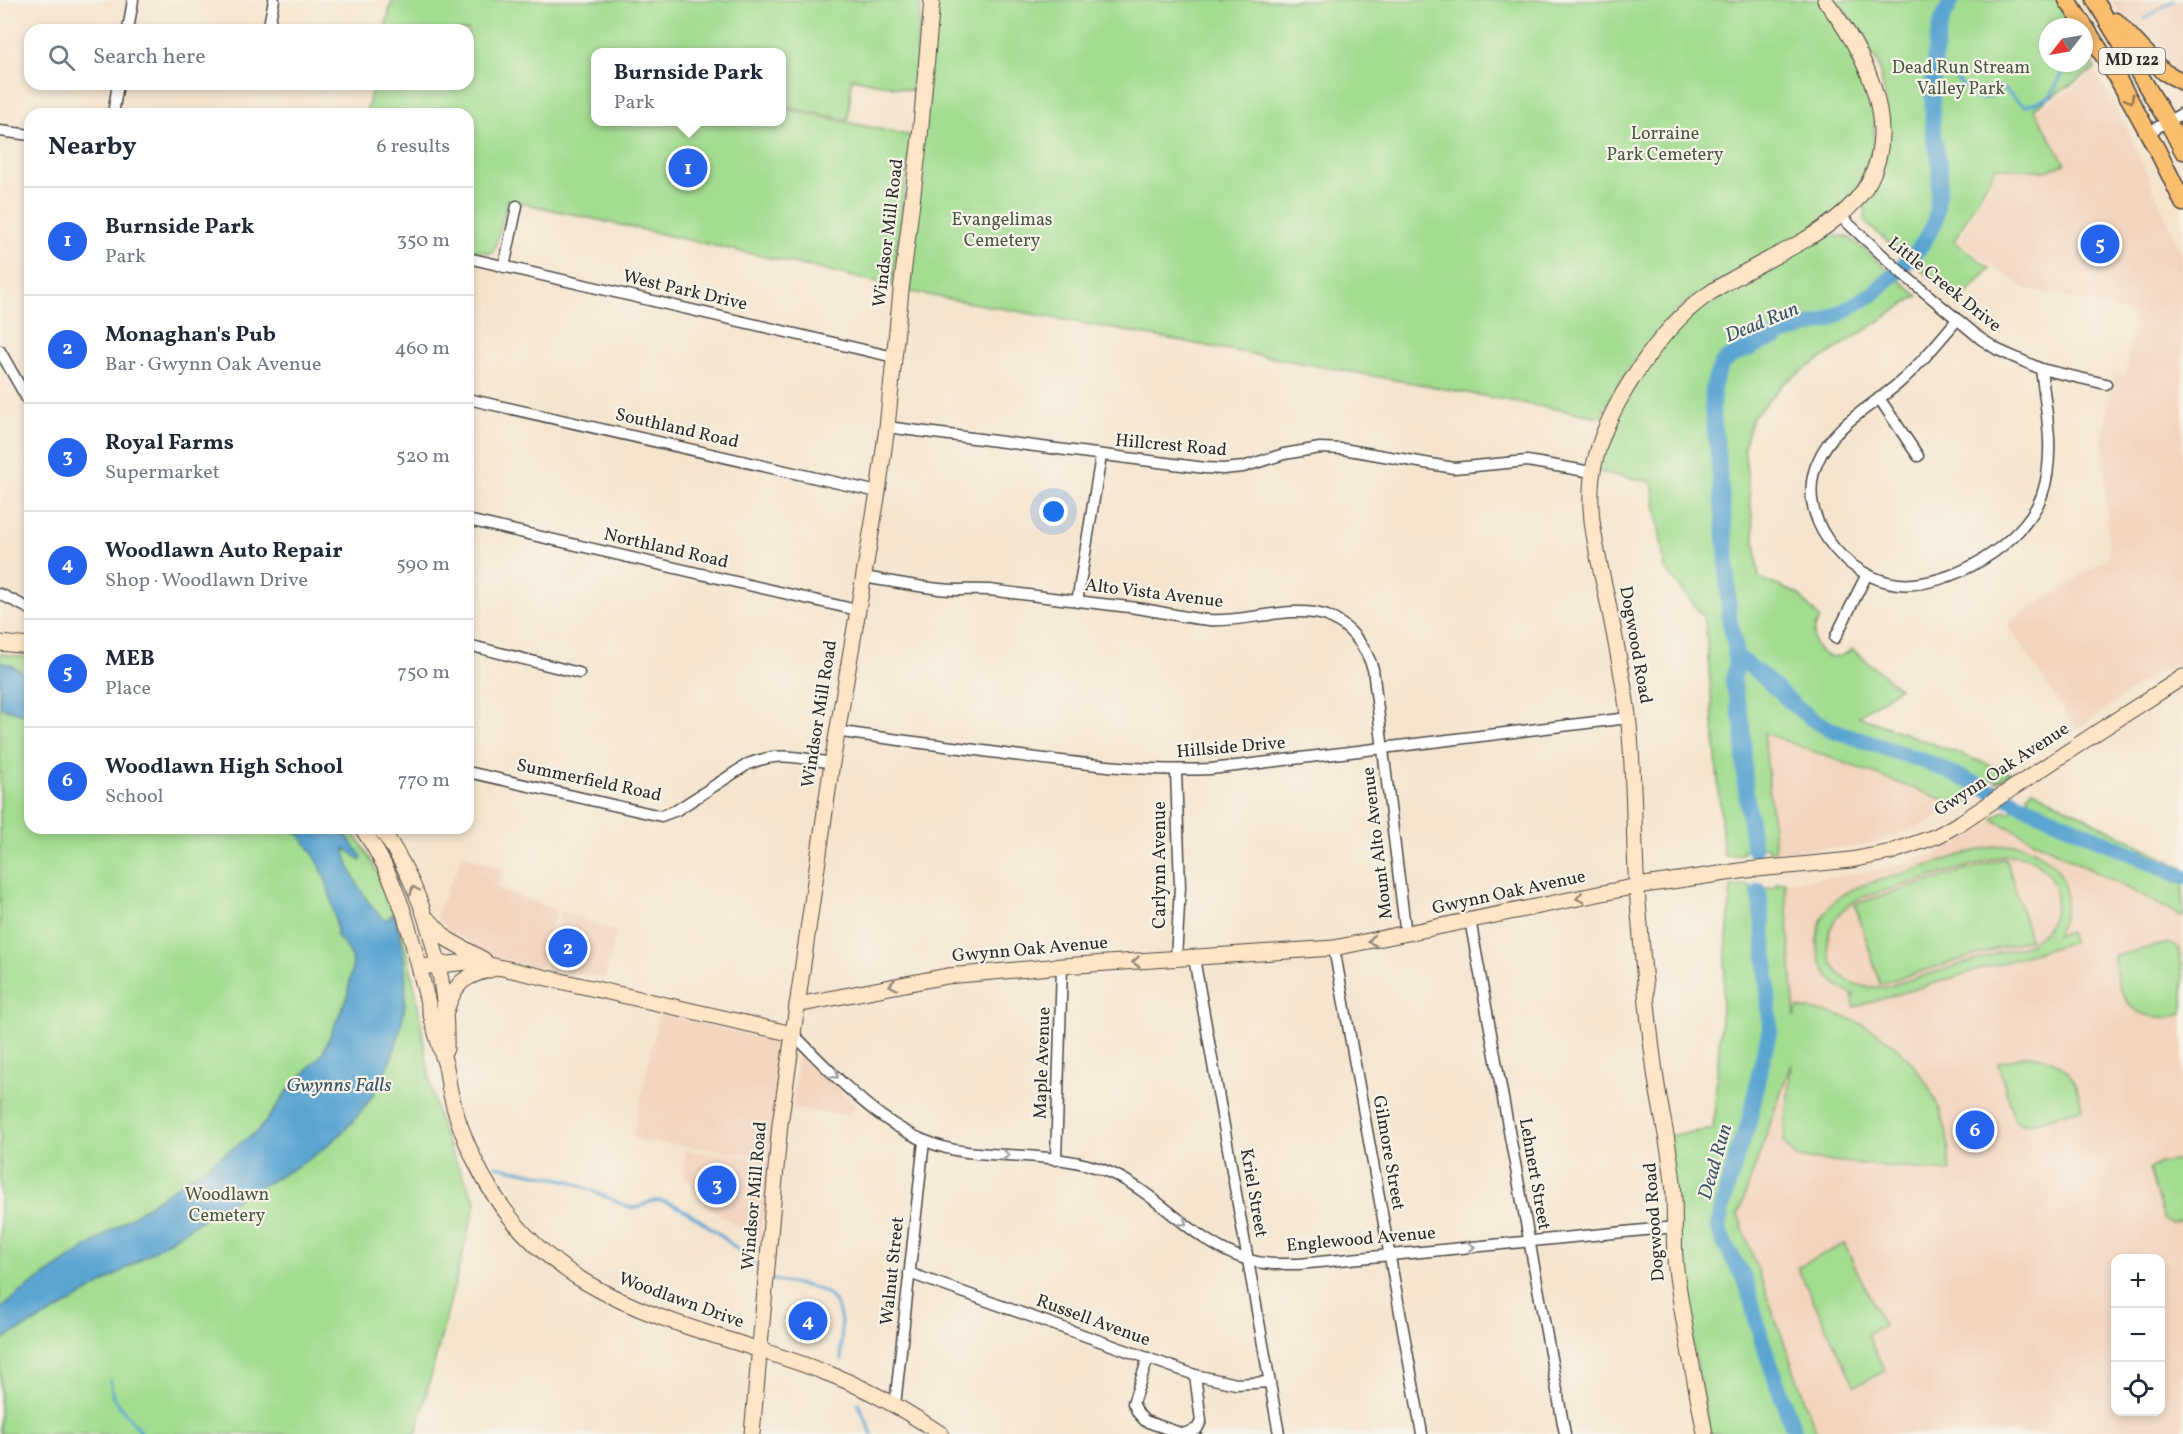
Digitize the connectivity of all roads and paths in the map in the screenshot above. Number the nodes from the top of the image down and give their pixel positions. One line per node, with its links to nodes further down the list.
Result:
1 (133, 0): 7 (street)
2 (274, 0): 8 (street)
3 (933, 0): 25 (street, Windsor Mill Road)
4 (1825, 0): 20 (street, Dogwood Road)
5 (2067, 0): 15 (main road, MD 122, one-way to 15)
6 (2096, 0): 9 (main road); 13 (main road, MD 122)
7 (129, 24)
8 (269, 24)
9 (2183, 82)
10 (117, 90): 11 (street)
11 (114, 108)
12 (2183, 113): 13 (street)
13 (2168, 122): 15 (street); 17 (main road, MD 122)
14 (0, 131): 16 (street)
15 (2149, 132): 18 (main road, MD 122)
16 (24, 134)
17 (2183, 151)
18 (2183, 203)
19 (517, 206): 22 (street)
20 (1839, 216): 23 (street, Little Creek Drive); 34 (street, Dogwood Road)
21 (474, 260): 22 (street, West Park Drive)
22 (504, 267): 25 (street, West Park Drive)
23 (1958, 320): 26 (street, Little Creek Drive); 29 (street)
24 (0, 351): 28 (street)
25 (894, 357): 31 (street, Windsor Mill Road)
26 (2041, 369): 27 (street, Little Creek Drive); 37 (street)
27 (2106, 384)
28 (24, 393)
29 (1879, 398): 33 (street); 37 (street)
30 (474, 400): 35 (street, Southland Road)
31 (887, 427): 32 (street, Hillcrest Road); 35 (street, Windsor Mill Road)
32 (1101, 456): 34 (street, Hillcrest Road); 40 (street)
33 (1918, 456)
34 (1592, 472): 49 (street, Dogwood Road)
35 (878, 492): 38 (street, Windsor Mill Road)
36 (474, 521): 42 (street, Northland Road)
37 (1867, 574): 43 (street)
38 (863, 577): 40 (street, Alto Vista Avenue); 42 (street, Windsor Mill Road)
39 (0, 594): 41 (street)
40 (1077, 602): 51 (street, Alto Vista Avenue)
41 (24, 606)
42 (857, 609): 50 (street, Windsor Mill Road)
43 (1835, 638)
44 (0, 643): 45 (street)
45 (24, 645)
46 (474, 647): 47 (street)
47 (579, 673)
48 (2183, 677): 57 (street, Gwynn Oak Avenue)
49 (1628, 718): 51 (street, Hillside Drive); 57 (street, Dogwood Road)
50 (837, 731): 52 (street, Windsor Mill Road); 53 (street, Hillside Drive)
51 (1384, 748): 53 (street, Hillside Drive); 60 (street, Mount Alto Avenue)
52 (832, 763): 54 (street, Summerfield Road); 69 (street, Windsor Mill Road)
53 (1176, 771): 63 (street, Carlynn Avenue)
54 (474, 773)
55 (366, 834): 67 (street)
56 (384, 834): 58 (street, one-way to 56)
57 (1637, 885): 59 (street, Gwynn Oak Avenue, one-way to 59); 75 (street, Dogwood Road)
58 (426, 915): 65 (street); 66 (street)
59 (1470, 920): 60 (street, Gwynn Oak Avenue); 76 (street, Lehnert Street)
60 (1406, 935): 61 (street, Gwynn Oak Avenue, one-way to 61)
61 (1334, 948): 62 (street, Gwynn Oak Avenue); 77 (street, Gilmore Street)
62 (1194, 958): 63 (street, Gwynn Oak Avenue); 78 (street, Kriel Street)
63 (1176, 959): 64 (street, Gwynn Oak Avenue, one-way to 64)
64 (1062, 966): 68 (street, Gwynn Oak Avenue, one-way to 68); 74 (street, Maple Avenue)
65 (498, 967): 66 (street); 70 (street); 71 (street)
66 (439, 970): 67 (street); 70 (street, Woodlawn Drive)
67 (422, 973): 72 (street, Woodlawn Drive)
68 (840, 997): 69 (street, Gwynn Oak Avenue); 71 (street)
69 (797, 1005): 71 (street, Windsor Mill Road)
70 (445, 1014): 72 (street, Woodlawn Drive)
71 (793, 1034): 73 (street, Englewood Avenue, one-way to 73); 80 (street, Windsor Mill Road)
72 (445, 1065): 80 (street, Woodlawn Drive)
73 (924, 1141): 74 (street, Englewood Avenue, one-way to 74); 79 (street, Walnut Street)
74 (1056, 1160): 78 (street, Englewood Avenue, one-way to 78)
75 (1675, 1227): 76 (street, Englewood Avenue); 90 (street, Dogwood Road)
76 (1530, 1241): 77 (street, Englewood Avenue, one-way to 76); 89 (street, Lehnert Street)
77 (1390, 1254): 78 (street, Englewood Avenue); 88 (street, Gilmore Street)
78 (1248, 1260): 83 (street, Kriel Street)
79 (909, 1273): 81 (street, Russell Avenue); 84 (street, Walnut Street)
80 (760, 1351): 84 (street, Woodlawn Drive); 85 (street, Windsor Mill Road)
81 (1148, 1358): 82 (street, Russell Avenue); 82 (street)
82 (1195, 1374): 83 (street, Russell Avenue)
83 (1270, 1382): 87 (street, Kriel Street)
84 (895, 1405): 86 (street, Woodlawn Drive)
85 (752, 1434)
86 (941, 1434)
87 (1279, 1434)
88 (1422, 1434)
89 (1565, 1434)
90 (1706, 1434)

